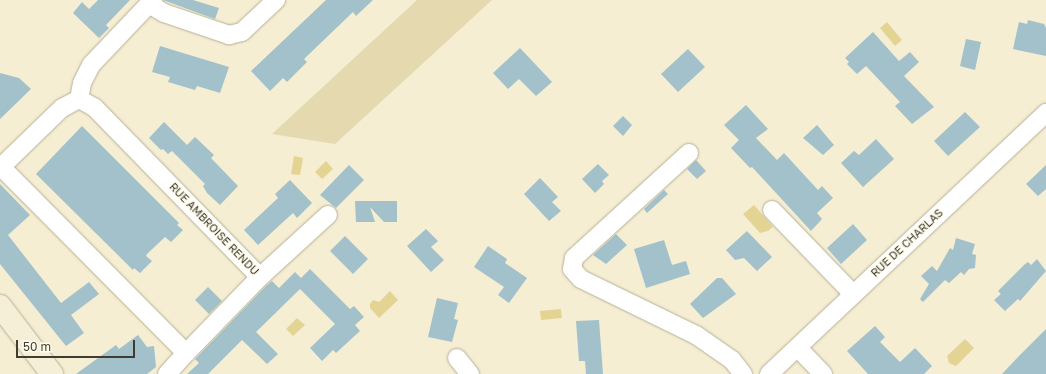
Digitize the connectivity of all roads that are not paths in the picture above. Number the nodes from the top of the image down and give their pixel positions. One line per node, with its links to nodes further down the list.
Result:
1 (276, 0): 2 (street)
2 (151, 2): 3 (street)
3 (79, 99): 6 (street); 9 (street, RUE AMBROISE RENDU)
4 (1046, 113): 10 (street, RUE DE CHARLAS)
5 (689, 153): 18 (street)
6 (1, 167): 13 (street)
7 (772, 210): 10 (street)
8 (328, 215): 9 (street)
9 (260, 277): 13 (street, RUE AMBROISE RENDU)
10 (853, 294): 12 (street, RUE DE CHARLAS)
11 (0, 306): 15 (main road)
12 (798, 348): 19 (street, RUE DE CHARLAS); 20 (street)
13 (186, 353): 16 (street, RUE AMBROISE RENDU)
14 (458, 358): 17 (street)
15 (52, 374)
16 (167, 374)
17 (470, 374)
18 (743, 374)
19 (769, 374)
20 (823, 374)

